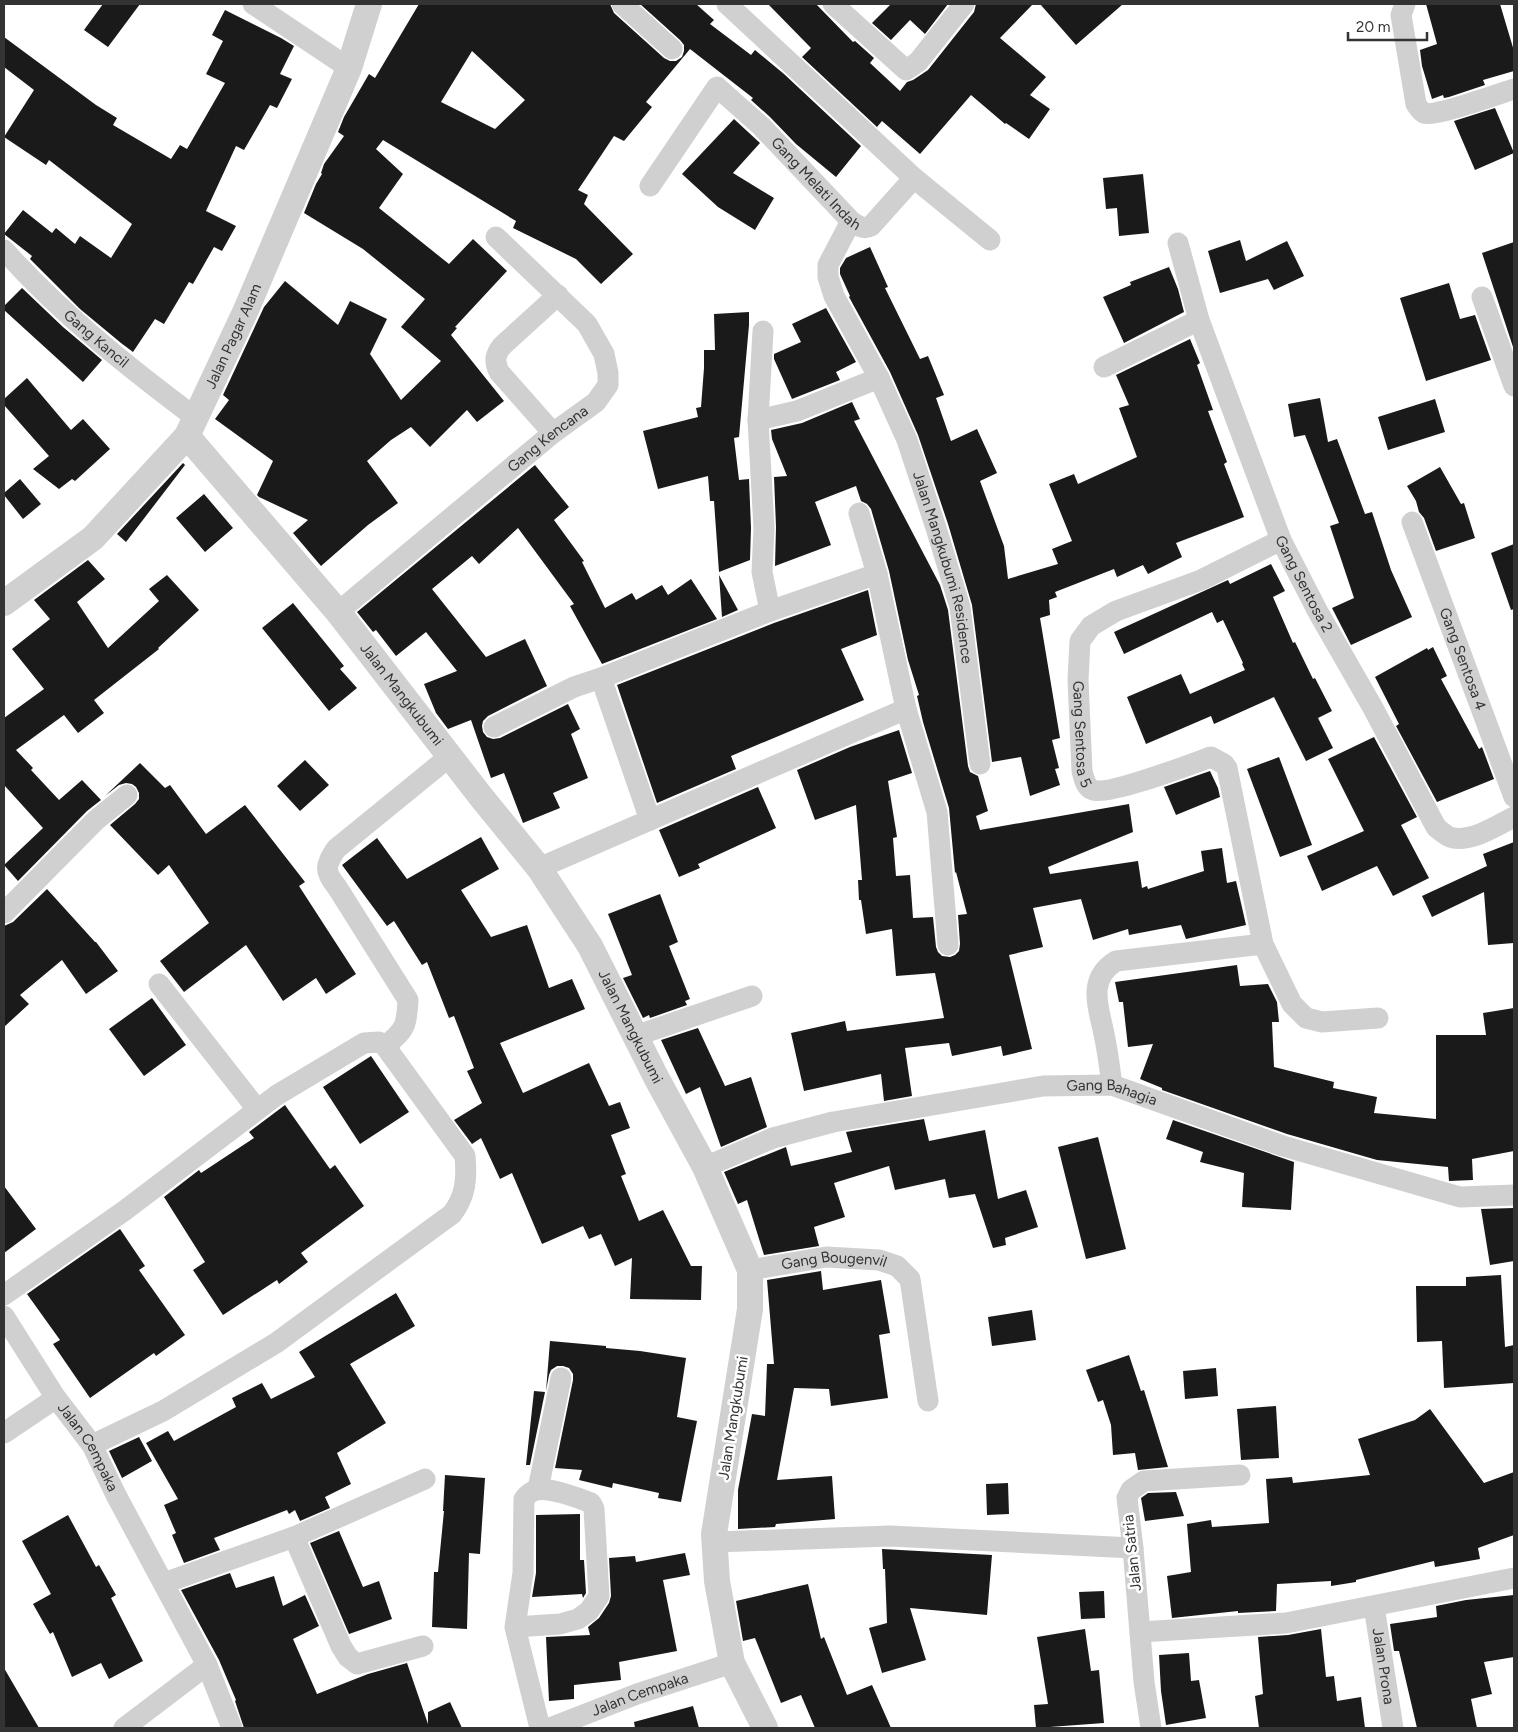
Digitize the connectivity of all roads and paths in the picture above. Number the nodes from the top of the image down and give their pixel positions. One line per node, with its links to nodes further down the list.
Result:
1 (253, 4): 9 (street)
2 (369, 4): 9 (street, Jalan Pagar Alam)
3 (622, 4): 8 (street)
4 (727, 4): 11 (street)
5 (833, 4): 6 (street)
6 (964, 4)
7 (1405, 4): 10 (street)
8 (672, 49)
9 (348, 68): 26 (street, Jalan Pagar Alam)
10 (1514, 89)
11 (914, 178): 13 (street, Gang Melati Indah); 15 (street)
12 (650, 186): 13 (street, Gang Melati Indah)
13 (851, 222): 23 (street, Jalan Mangkubumi Residence)
14 (496, 237): 18 (street, Gang Kencana)
15 (990, 240)
16 (1178, 243): 20 (street, Gang Sentosa 2)
17 (4, 250): 26 (street, Gang Kancil)
18 (558, 296): 27 (street, Gang Kencana); 27 (street)
19 (1482, 297): 24 (street)
20 (1199, 320): 22 (street); 30 (street, Gang Sentosa 2)
21 (763, 332): 25 (street)
22 (1104, 367)
23 (879, 378): 25 (street); 39 (street, Jalan Mangkubumi Residence)
24 (1514, 386)
25 (758, 420): 34 (street)
26 (192, 427): 32 (street, Jalan Pagar Alam); 33 (street, Jalan Mangkubumi)
27 (553, 433): 33 (street, Gang Kencana)
28 (859, 513): 31 (street)
29 (1412, 522): 41 (street, Gang Sentosa 4)
30 (1281, 540): 42 (street, Gang Sentosa 2); 46 (street, Gang Sentosa 5)
31 (877, 574): 34 (street); 36 (street)
32 (4, 603)
33 (338, 612): 38 (street, Jalan Mangkubumi)
34 (770, 612): 35 (street)
35 (601, 678): 37 (street); 43 (street)
36 (906, 709): 43 (street); 47 (street)
37 (494, 727)
38 (450, 756): 44 (street, Jalan Mangkubumi); 52 (street)
39 (980, 764)
40 (127, 795): 45 (street)
41 (1514, 797)
42 (1514, 817)
43 (650, 820): 44 (street)
44 (539, 868): 51 (street, Jalan Mangkubumi)
45 (4, 913)
46 (1263, 944): 50 (street, Gang Sentosa 5); 53 (street)
47 (948, 945)
48 (159, 984): 54 (street)
49 (752, 996): 51 (street)
50 (1378, 1018)
51 (636, 1036): 55 (street, Jalan Mangkubumi)
52 (385, 1046): 54 (street); 64 (street)
53 (1112, 1085): 55 (street, Gang Bahagia); 56 (street, Gang Bahagia)
54 (257, 1109): 58 (street)
55 (705, 1167): 57 (street, Jalan Mangkubumi)
56 (1514, 1195)
57 (750, 1270): 62 (street, Gang Bougenvil); 69 (street, Jalan Mangkubumi)
58 (4, 1295)
59 (4, 1316): 61 (street, Jalan Cempaka)
60 (562, 1378): 67 (street)
61 (56, 1398): 63 (street); 64 (street, Jalan Cempaka)
62 (928, 1401)
63 (4, 1433)
64 (92, 1445): 72 (street, Jalan Cempaka)
65 (1240, 1475): 70 (street, Jalan Satria)
66 (425, 1479): 68 (street)
67 (538, 1489): 74 (street); 74 (street)
68 (294, 1537): 72 (street); 76 (street)
69 (714, 1542): 70 (street); 77 (street, Jalan Mangkubumi)
70 (1133, 1548): 75 (street, Jalan Satria)
71 (1514, 1578): 73 (street)
72 (164, 1583): 78 (street, Jalan Cempaka)
73 (1374, 1606): 75 (street); 85 (street, Jalan Prona)
74 (515, 1627): 81 (street)
75 (1140, 1632): 84 (street, Jalan Satria)
76 (423, 1646)
77 (732, 1663): 82 (street, Jalan Cempaka); 83 (street, Jalan Mangkubumi)
78 (207, 1665): 79 (street); 80 (street, Jalan Cempaka)
79 (124, 1728)
80 (232, 1728)
81 (540, 1728)
82 (550, 1728)
83 (765, 1728)
84 (1151, 1728)
85 (1393, 1728)

